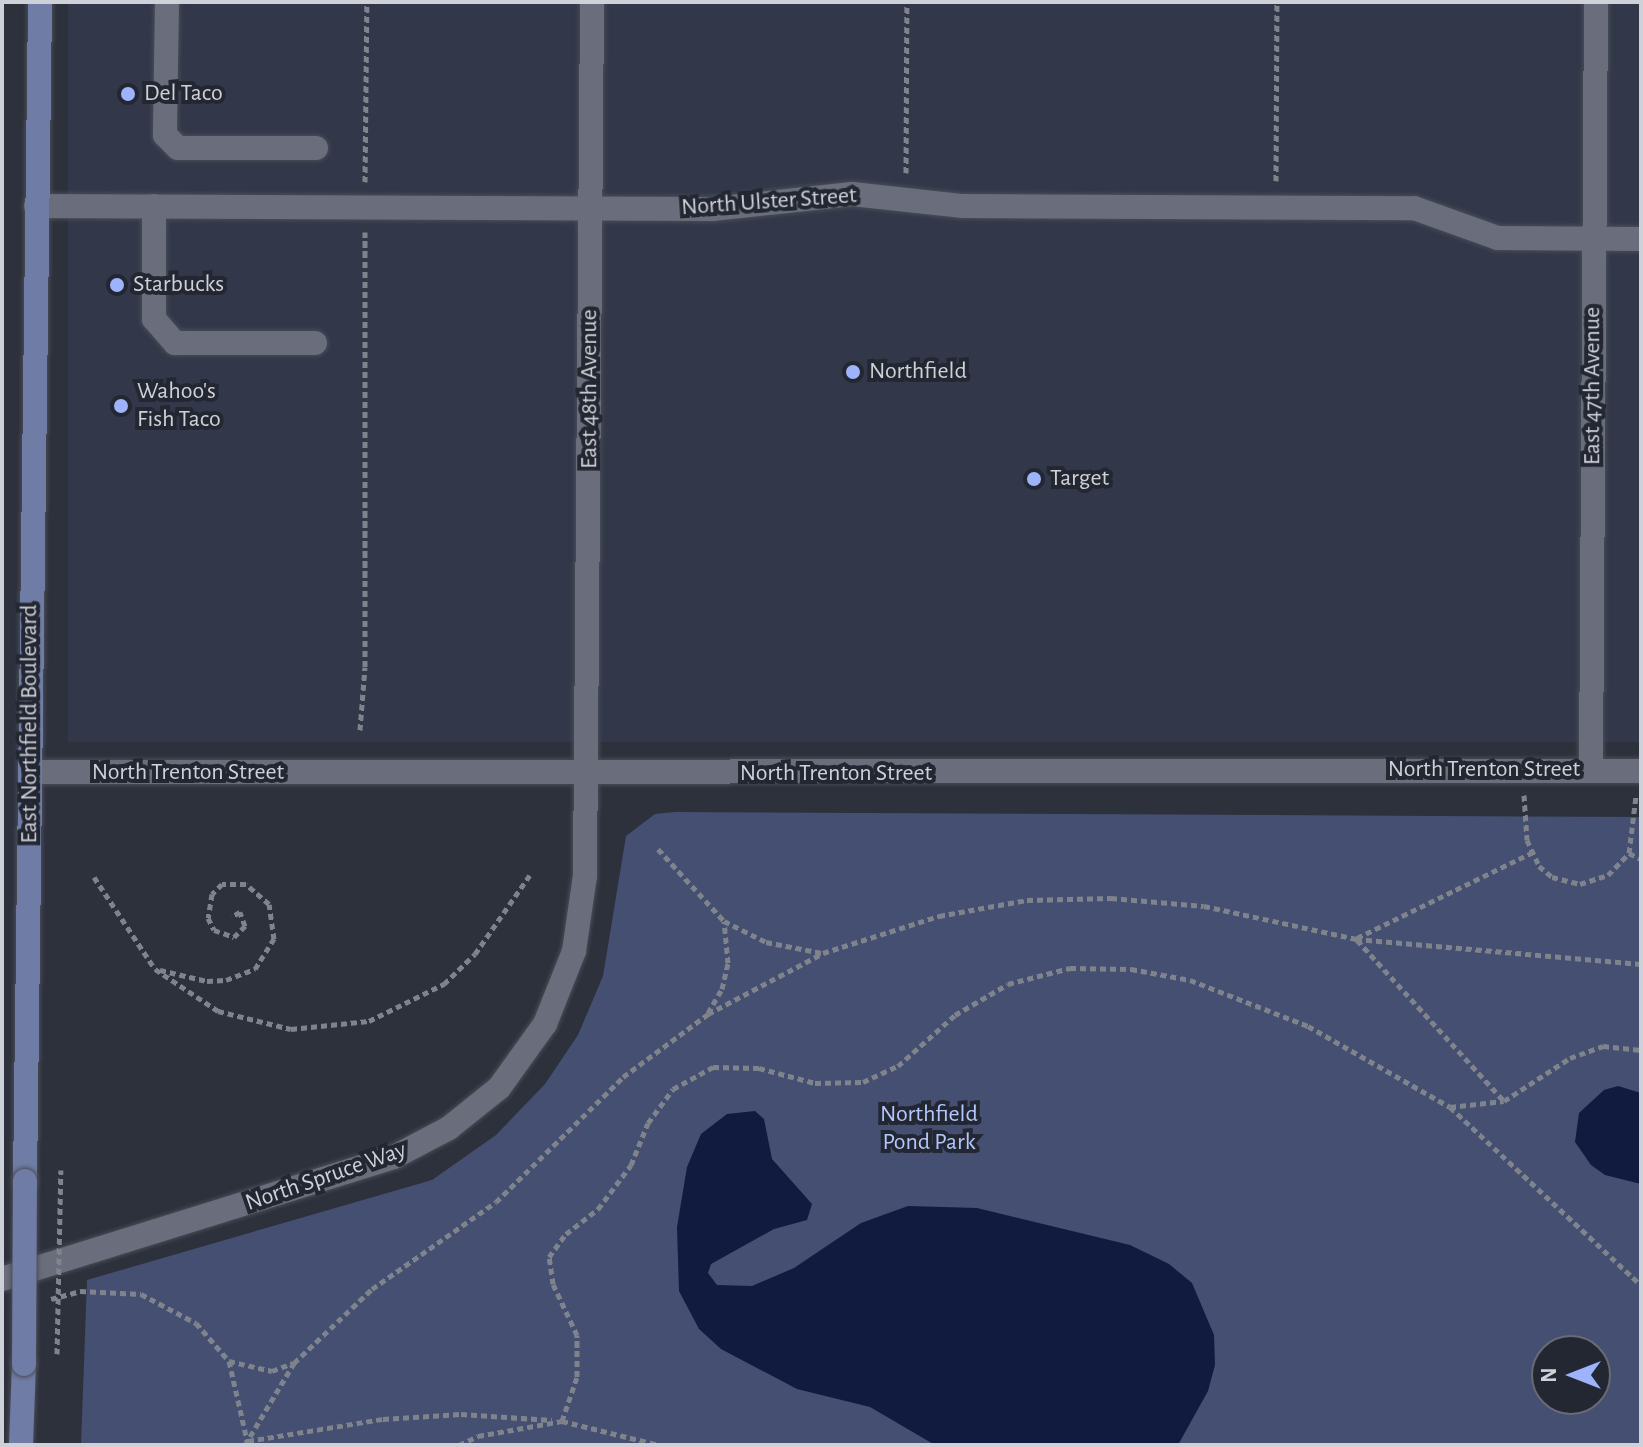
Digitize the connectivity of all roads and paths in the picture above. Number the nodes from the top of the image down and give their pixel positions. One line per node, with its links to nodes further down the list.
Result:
1 (40, 2): 10 (main road, East Northfield Boulevard)
2 (167, 2): 8 (street)
3 (367, 2): 13 (path)
4 (592, 2): 14 (street, East 48th Avenue)
5 (907, 2): 9 (path)
6 (1277, 2): 12 (path)
7 (1596, 2): 15 (street, East 47th Avenue)
8 (316, 148)
9 (906, 198): 12 (street, North Ulster Street); 14 (street, North Ulster Street)
10 (36, 206): 11 (street, North Ulster Street); 22 (main road, East Northfield Boulevard)
11 (154, 206): 13 (street, North Ulster Street); 17 (street)
12 (1276, 206): 15 (street, North Ulster Street)
13 (365, 207): 14 (street, North Ulster Street); 18 (path)
14 (591, 208): 23 (street, East 48th Avenue)
15 (1594, 239): 16 (street, North Ulster Street); 20 (street, East 47th Avenue)
16 (1641, 239)
17 (315, 343)
18 (360, 730)
19 (1521, 770): 20 (street, North Trenton Street); 23 (street, North Trenton Street); 25 (path)
20 (1591, 771): 21 (street, North Trenton Street)
21 (1639, 771): 26 (path)
22 (31, 772): 23 (street, North Trenton Street); 48 (main road, East Northfield Boulevard, bridge)
23 (586, 775): 41 (street, North Spruce Way)
24 (658, 849): 31 (path)
25 (1531, 853): 26 (path); 32 (path)
26 (1629, 853): 27 (path)
27 (1641, 859)
28 (530, 875): 35 (path)
29 (94, 877): 35 (path)
30 (231, 917): 35 (path)
31 (724, 921): 33 (path); 36 (path)
32 (1356, 939): 33 (path); 34 (path); 38 (path)
33 (823, 953): 36 (path)
34 (1641, 964)
35 (155, 969)
36 (708, 1014): 46 (path)
37 (1641, 1050): 38 (path)
38 (1504, 1101): 39 (path)
39 (1450, 1107): 42 (path); 47 (path)
40 (61, 1170): 44 (path, bridge)
41 (2, 1279)
42 (1641, 1285)
43 (41, 1302): 45 (path)
44 (57, 1354)
45 (229, 1361): 46 (path); 49 (path)
46 (294, 1363): 49 (path)
47 (562, 1421): 49 (path); 50 (path); 51 (path)
48 (23, 1441)
49 (246, 1443)
50 (459, 1445)
51 (659, 1445)

